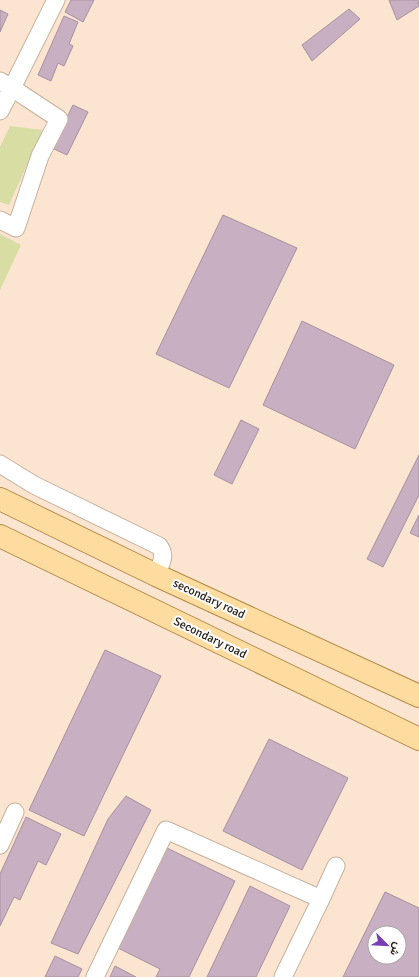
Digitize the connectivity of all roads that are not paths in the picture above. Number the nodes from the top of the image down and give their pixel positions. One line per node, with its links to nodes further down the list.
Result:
1 (56, 0): 2 (street)
2 (6, 85): 3 (street); 4 (street)
3 (0, 111)
4 (0, 220)
5 (0, 464): 8 (street)
6 (0, 499): 8 (main road, secondary road)
7 (0, 536): 10 (main road, Secondary road)
8 (156, 575): 9 (main road, secondary road)
9 (419, 696)
10 (419, 739)
11 (16, 812): 12 (street)
12 (0, 845)
13 (336, 866): 14 (street)
14 (321, 899): 15 (street); 16 (street)
15 (95, 977)
16 (283, 977)

